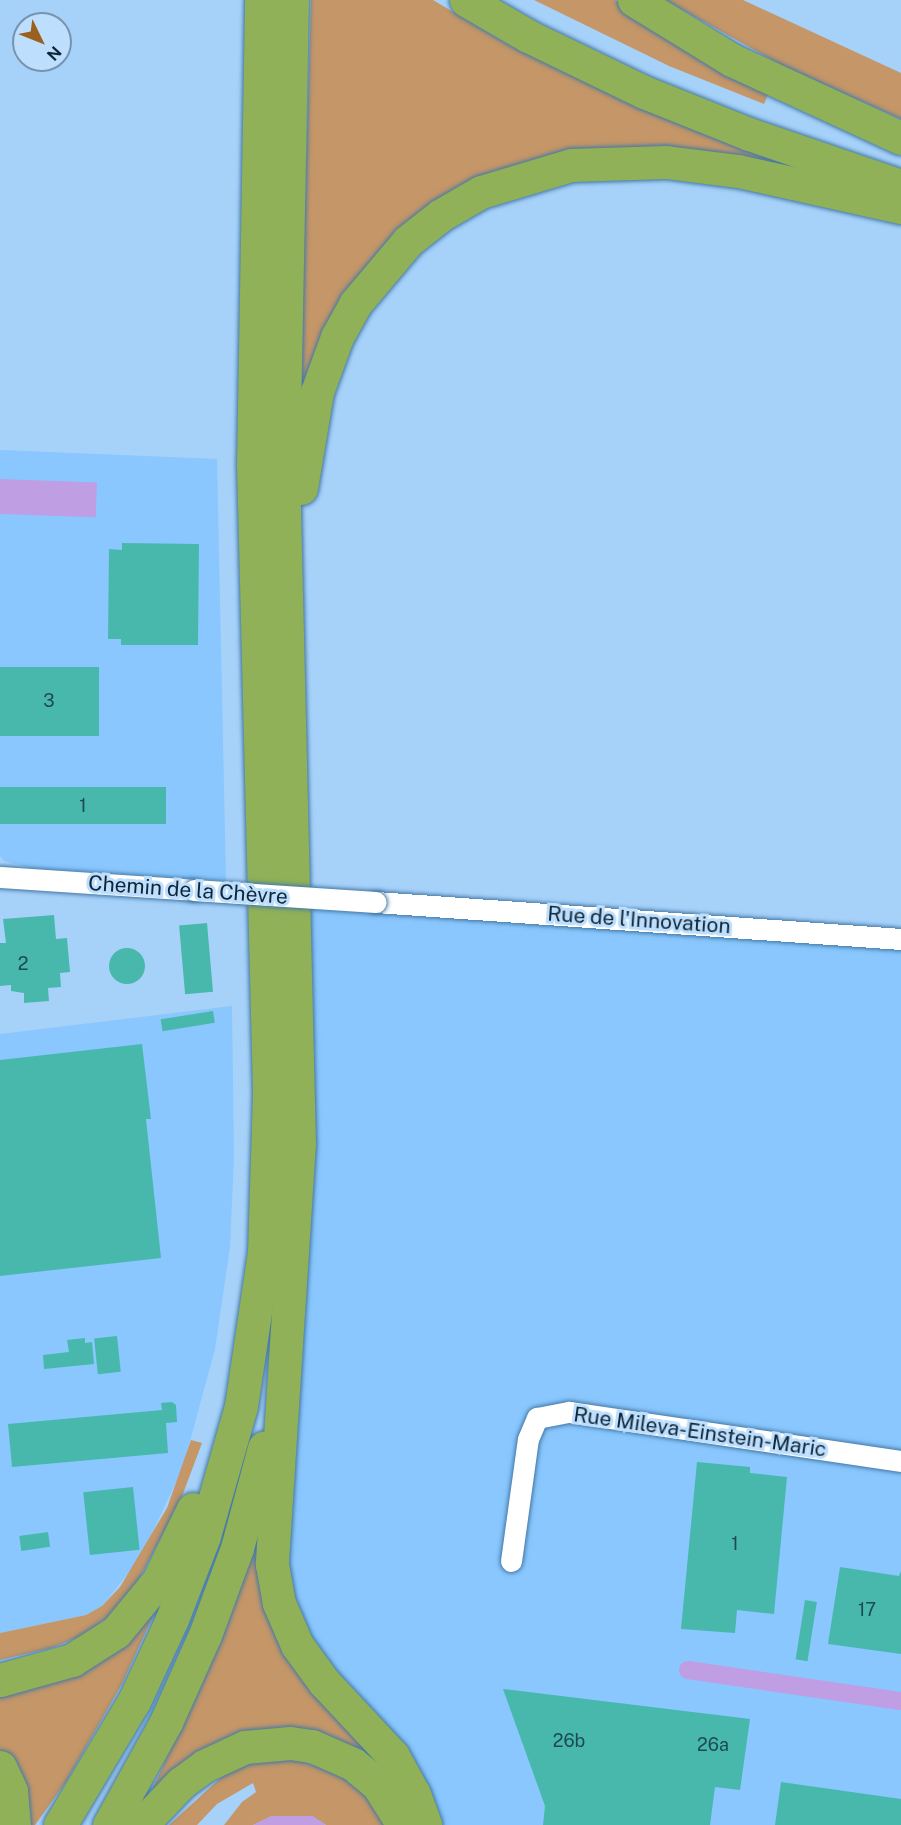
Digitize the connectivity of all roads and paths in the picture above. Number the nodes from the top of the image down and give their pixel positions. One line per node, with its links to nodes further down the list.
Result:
1 (261, 0): 15 (highway)
2 (292, 0): 10 (highway)
3 (466, 0): 8 (highway)
4 (503, 0): 7 (highway)
5 (634, 0): 6 (highway)
6 (901, 138)
7 (901, 166)
8 (901, 186)
9 (901, 207): 10 (highway)
10 (285, 624): 14 (highway)
11 (0, 877): 12 (street, Chemin de la Chèvre, bridge)
12 (376, 902): 13 (street, Rue de l'Innovation)
13 (901, 939)
14 (293, 1268): 22 (highway); 25 (highway)
15 (258, 1305): 18 (highway); 21 (highway)
16 (901, 1461): 17 (street, Rue Mileva-Einstein-Maric)
17 (511, 1561)
18 (0, 1680)
19 (0, 1767): 20 (highway)
20 (14, 1825)
21 (60, 1825)
22 (109, 1825)
23 (141, 1825): 24 (highway)
24 (403, 1825)
25 (425, 1825)

